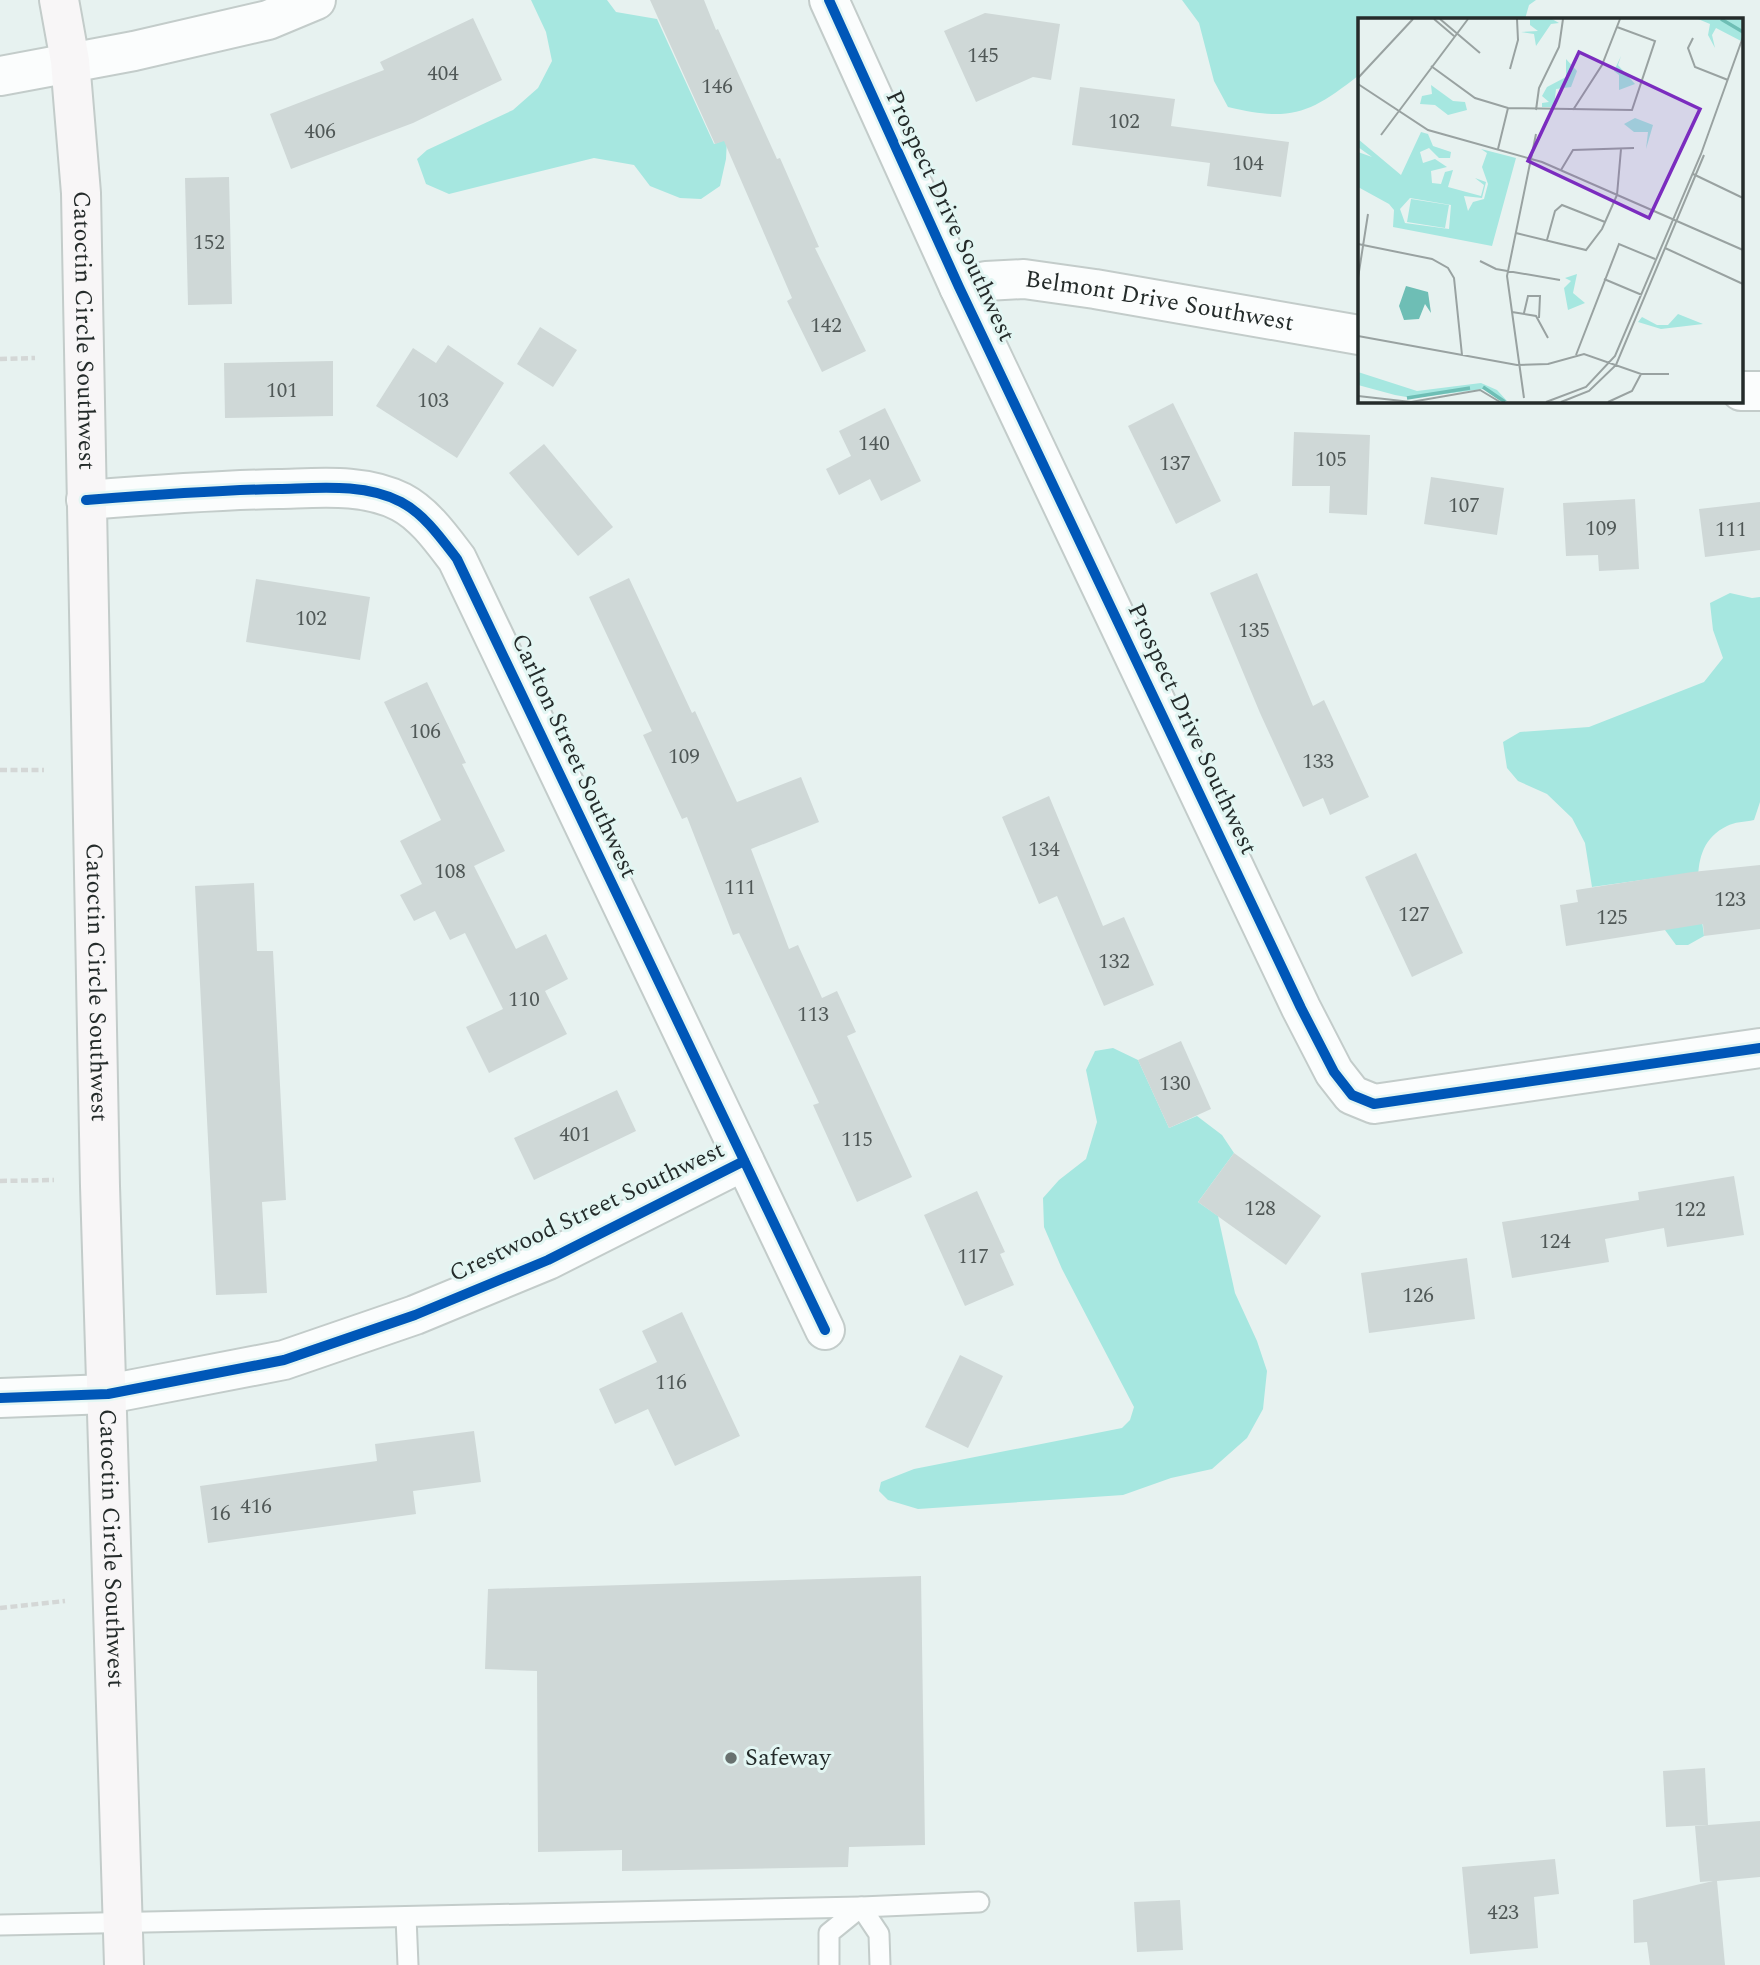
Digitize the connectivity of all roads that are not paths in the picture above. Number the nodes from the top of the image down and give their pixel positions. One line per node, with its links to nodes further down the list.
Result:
1 (59, 0): 4 (main road, Catoctin Circle Southwest)
2 (316, 0): 4 (street)
3 (829, 0): 6 (street, Prospect Drive Southwest)
4 (70, 61): 5 (street); 10 (main road, Catoctin Circle Southwest)
5 (0, 76)
6 (959, 286): 7 (street, Belmont Drive Southwest); 11 (street, Prospect Drive Southwest)
7 (1358, 335)
8 (1742, 391): 9 (street)
9 (1760, 391)
10 (86, 500): 12 (street, Carlton Street Southwest); 14 (main road, Catoctin Circle Southwest)
11 (1760, 1048)
12 (744, 1161): 13 (street, Carlton Street Southwest); 14 (street, Crestwood Street Southwest)
13 (825, 1331)
14 (108, 1394): 15 (street, Crestwood Street Southwest); 19 (main road, Catoctin Circle Southwest)
15 (0, 1398)
16 (979, 1902): 17 (lane)
17 (860, 1907): 18 (lane); 23 (lane); 24 (lane)
18 (406, 1917): 19 (lane); 22 (lane)
19 (123, 1922): 20 (lane); 21 (main road, Catoctin Circle Southwest)
20 (0, 1925)
21 (124, 1965)
22 (408, 1965)
23 (829, 1965)
24 (880, 1965)

